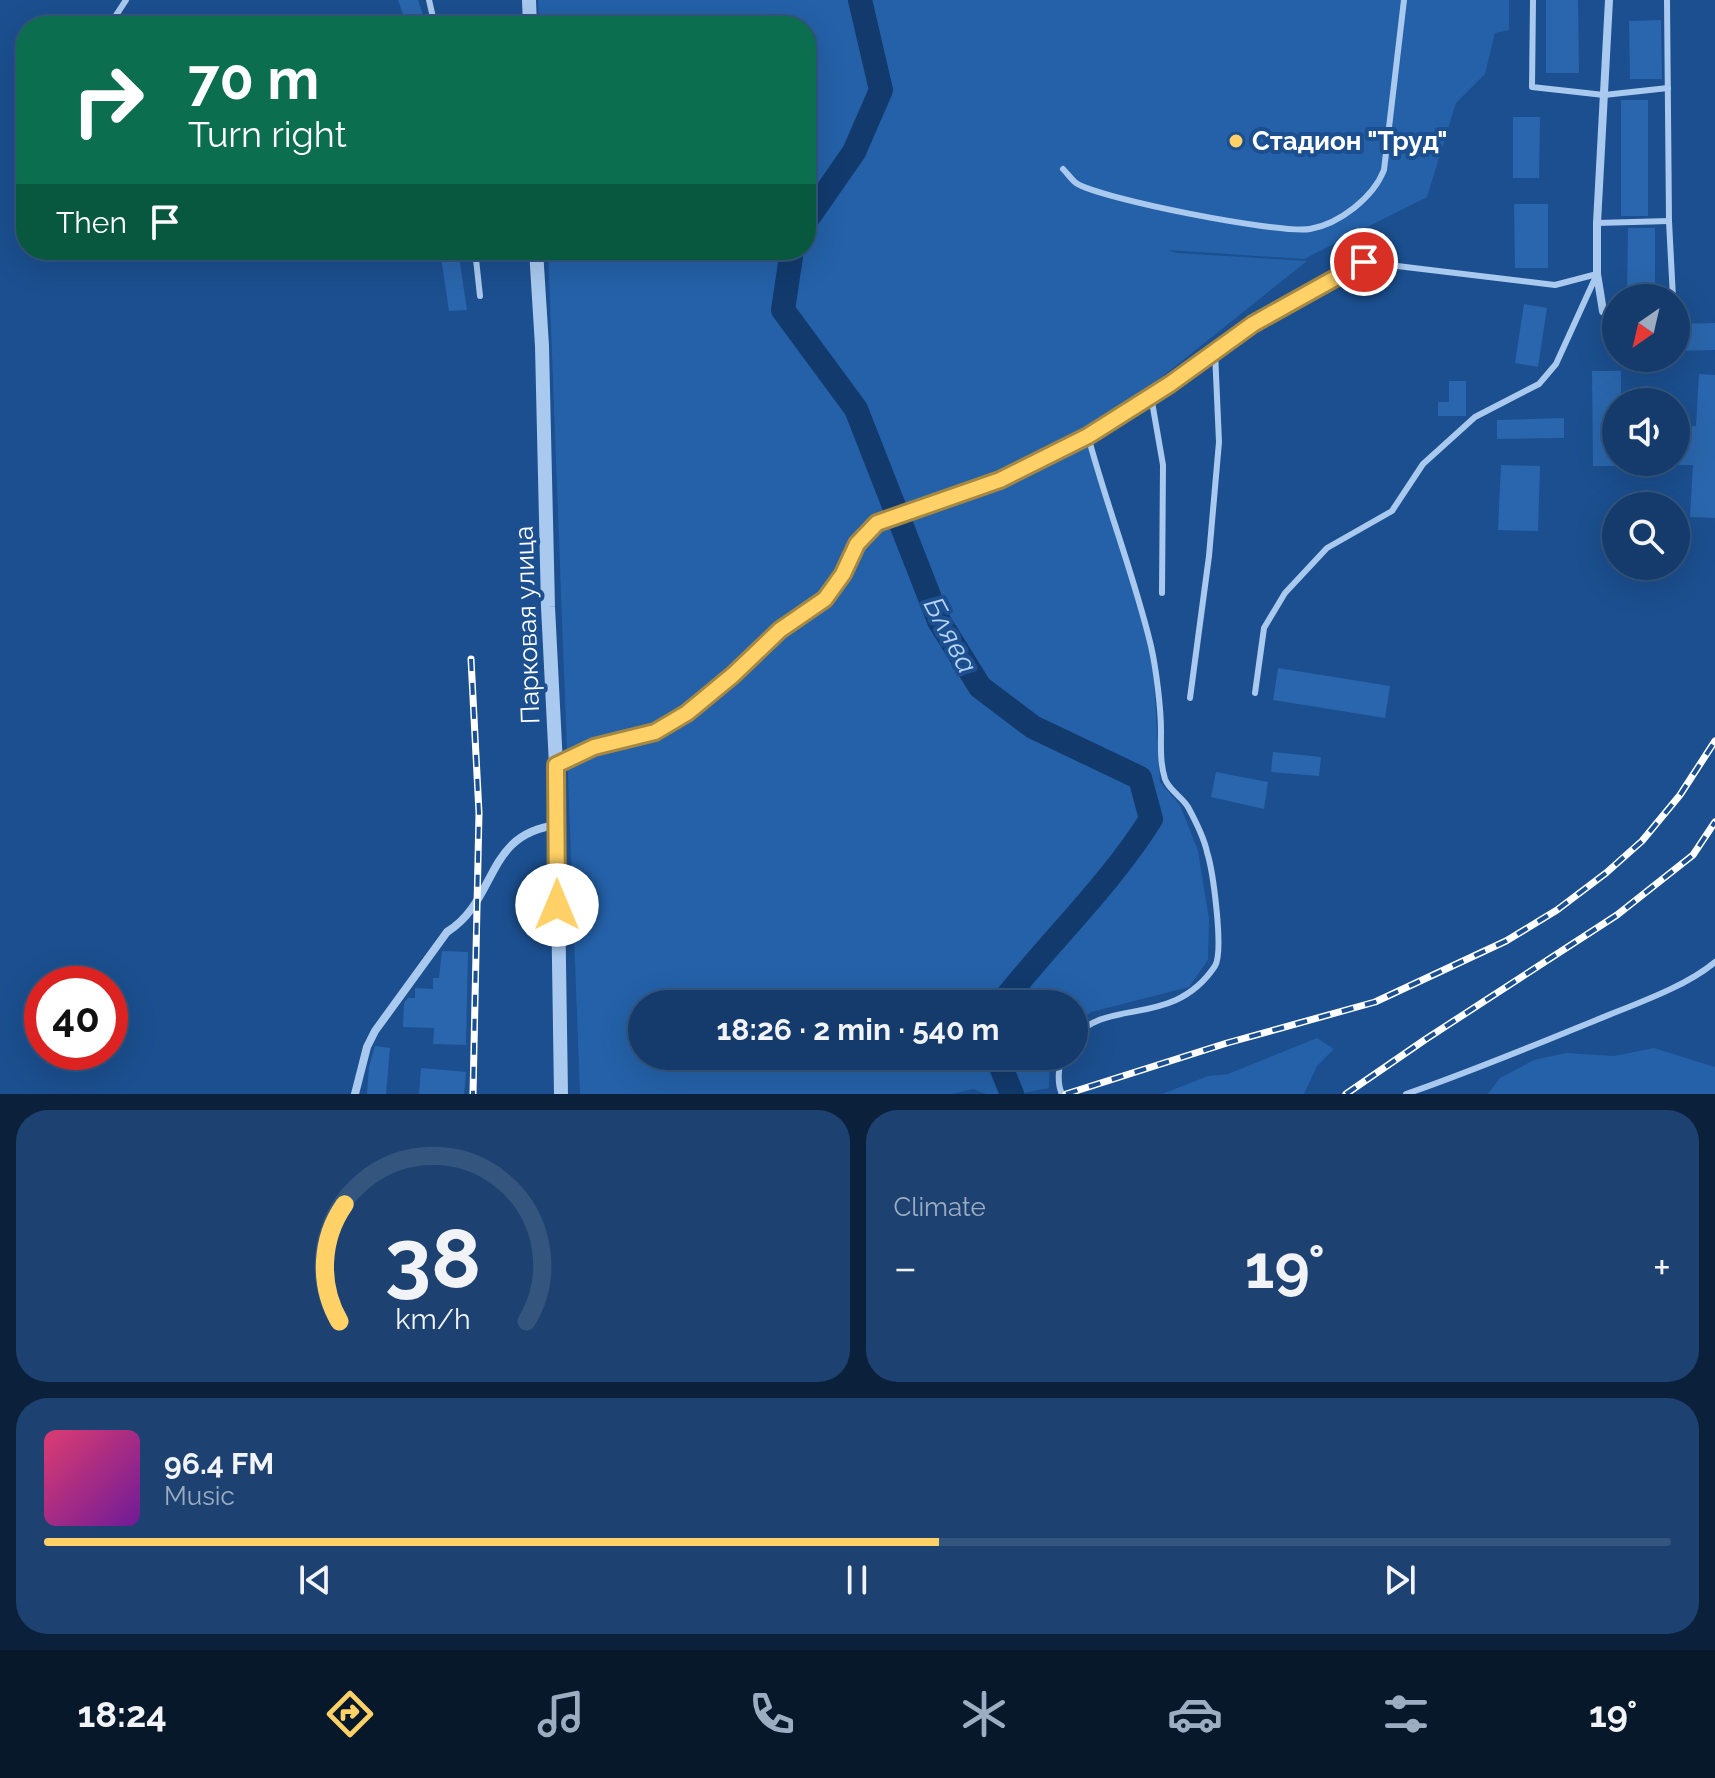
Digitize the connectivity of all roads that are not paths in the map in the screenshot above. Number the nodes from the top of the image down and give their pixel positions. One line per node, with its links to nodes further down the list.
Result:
1 (1404, 0): 7 (lane)
2 (1533, 0): 6 (lane)
3 (1609, 0): 6 (street)
4 (1667, 0): 5 (lane)
5 (1668, 88): 6 (lane); 8 (lane)
6 (1604, 95): 9 (street)
7 (1063, 169)
8 (1669, 221): 9 (lane); 13 (lane)
9 (1597, 223): 12 (street)
10 (476, 260): 14 (lane)
11 (537, 260): 22 (street, Парковая улица)
12 (1597, 274): 15 (street); 16 (lane); 20 (lane)
13 (1672, 284)
14 (480, 296)
15 (1602, 305)
16 (1215, 352): 17 (lane); 21 (lane)
17 (1151, 396): 18 (lane); 19 (lane)
18 (1088, 436): 22 (lane); 25 (lane)
19 (1162, 593)
20 (1255, 693)
21 (1190, 698)
22 (556, 765): 23 (street, Парковая улица)
23 (557, 825): 27 (street); 28 (street, Парковая улица)
24 (1715, 962): 30 (lane)
25 (1088, 1027)
26 (1059, 1070): 29 (lane)
27 (355, 1094)
28 (561, 1094)
29 (1062, 1094)
30 (1406, 1094)

